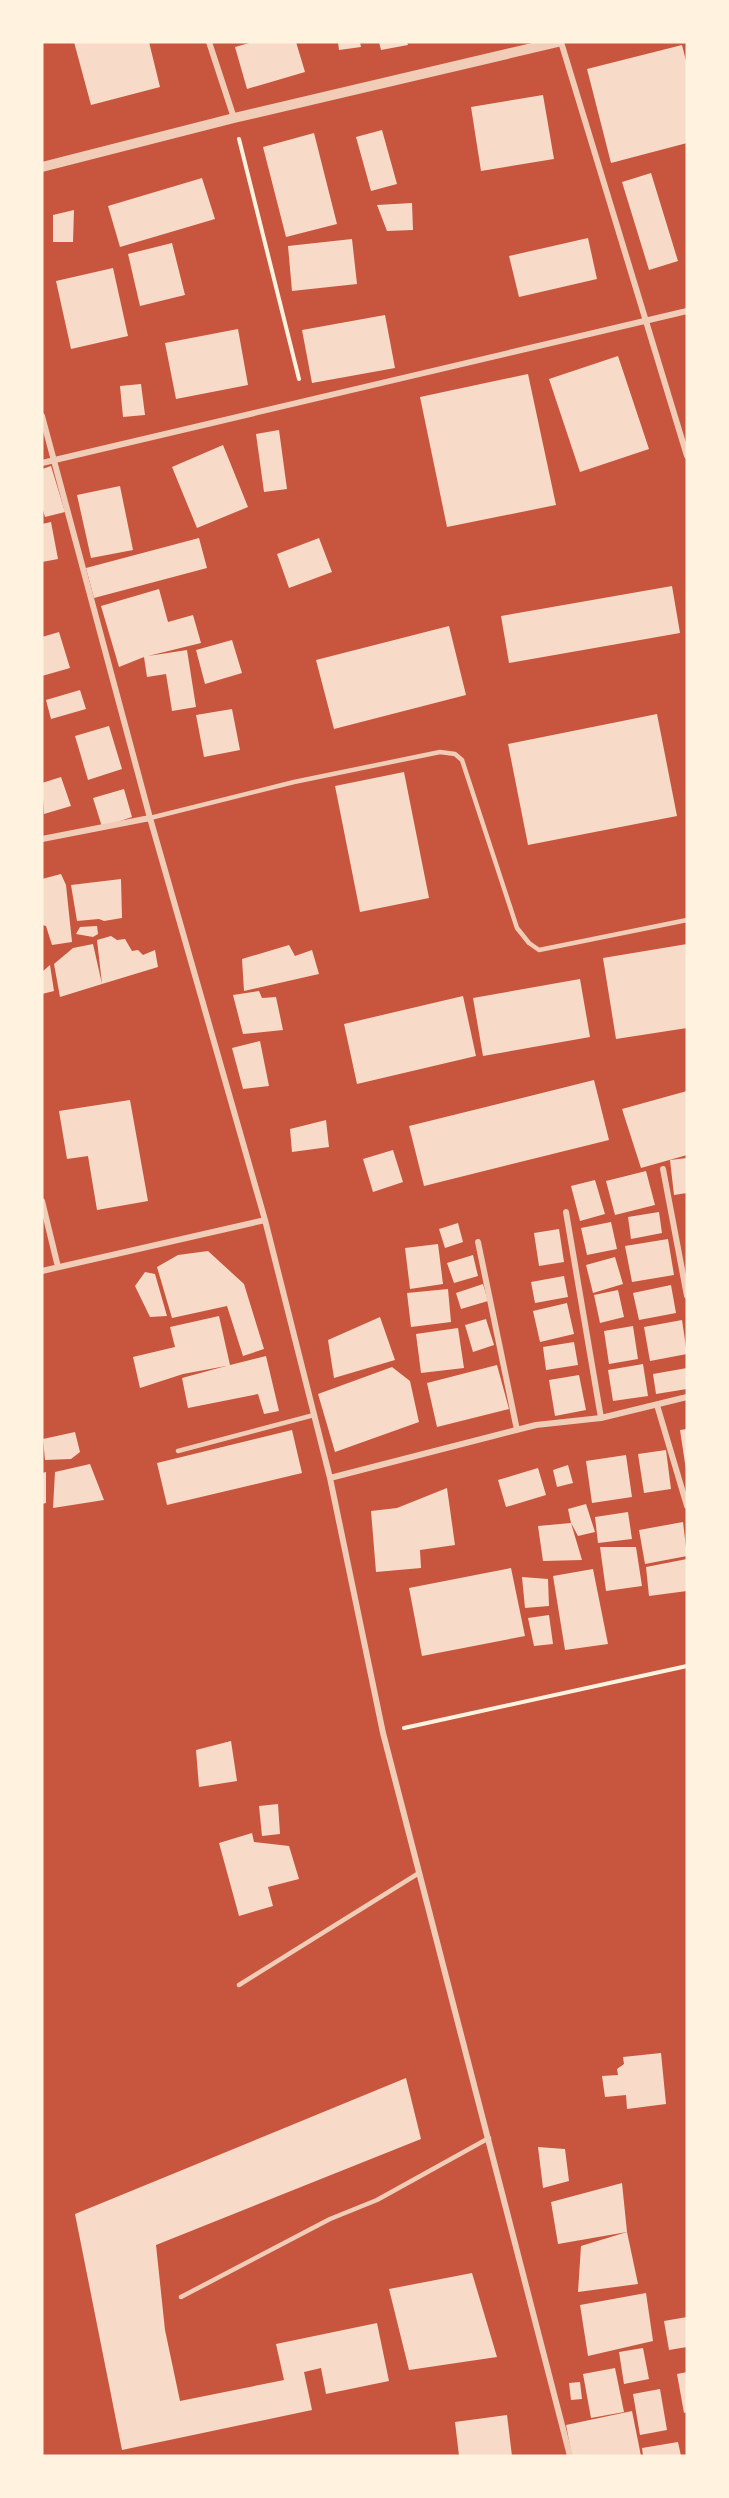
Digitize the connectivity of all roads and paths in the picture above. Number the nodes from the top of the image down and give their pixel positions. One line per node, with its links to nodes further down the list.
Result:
1 (209, 42): 3 (street)
2 (559, 42): 3 (street); 6 (street)
3 (234, 118): 4 (street); 7 (path)
4 (42, 167)
5 (687, 311): 6 (street)
6 (647, 319): 7 (street); 9 (street)
7 (304, 400): 10 (street)
8 (42, 416): 10 (street)
9 (687, 456)
10 (53, 460): 11 (street); 12 (street)
11 (42, 463)
12 (150, 818): 13 (street); 14 (lane); 18 (street)
13 (42, 839)
14 (687, 920)
15 (663, 1169): 22 (street)
16 (42, 1201): 20 (street)
17 (566, 1212): 26 (street)
18 (265, 1220): 20 (street); 25 (street)
19 (478, 1242): 27 (street)
20 (58, 1267): 21 (street)
21 (42, 1271)
22 (687, 1296)
23 (687, 1397): 24 (street)
24 (657, 1405): 26 (street); 30 (street)
25 (314, 1415): 28 (lane); 29 (street)
26 (601, 1418): 27 (street)
27 (517, 1430): 29 (street)
28 (178, 1451)
29 (330, 1478): 32 (street)
30 (687, 1506)
31 (687, 1665): 32 (path)
32 (384, 1733): 33 (street)
33 (419, 1872): 34 (lane); 35 (street)
34 (239, 1985)
35 (489, 2138): 36 (lane); 37 (street)
36 (181, 2296)
37 (570, 2456)

